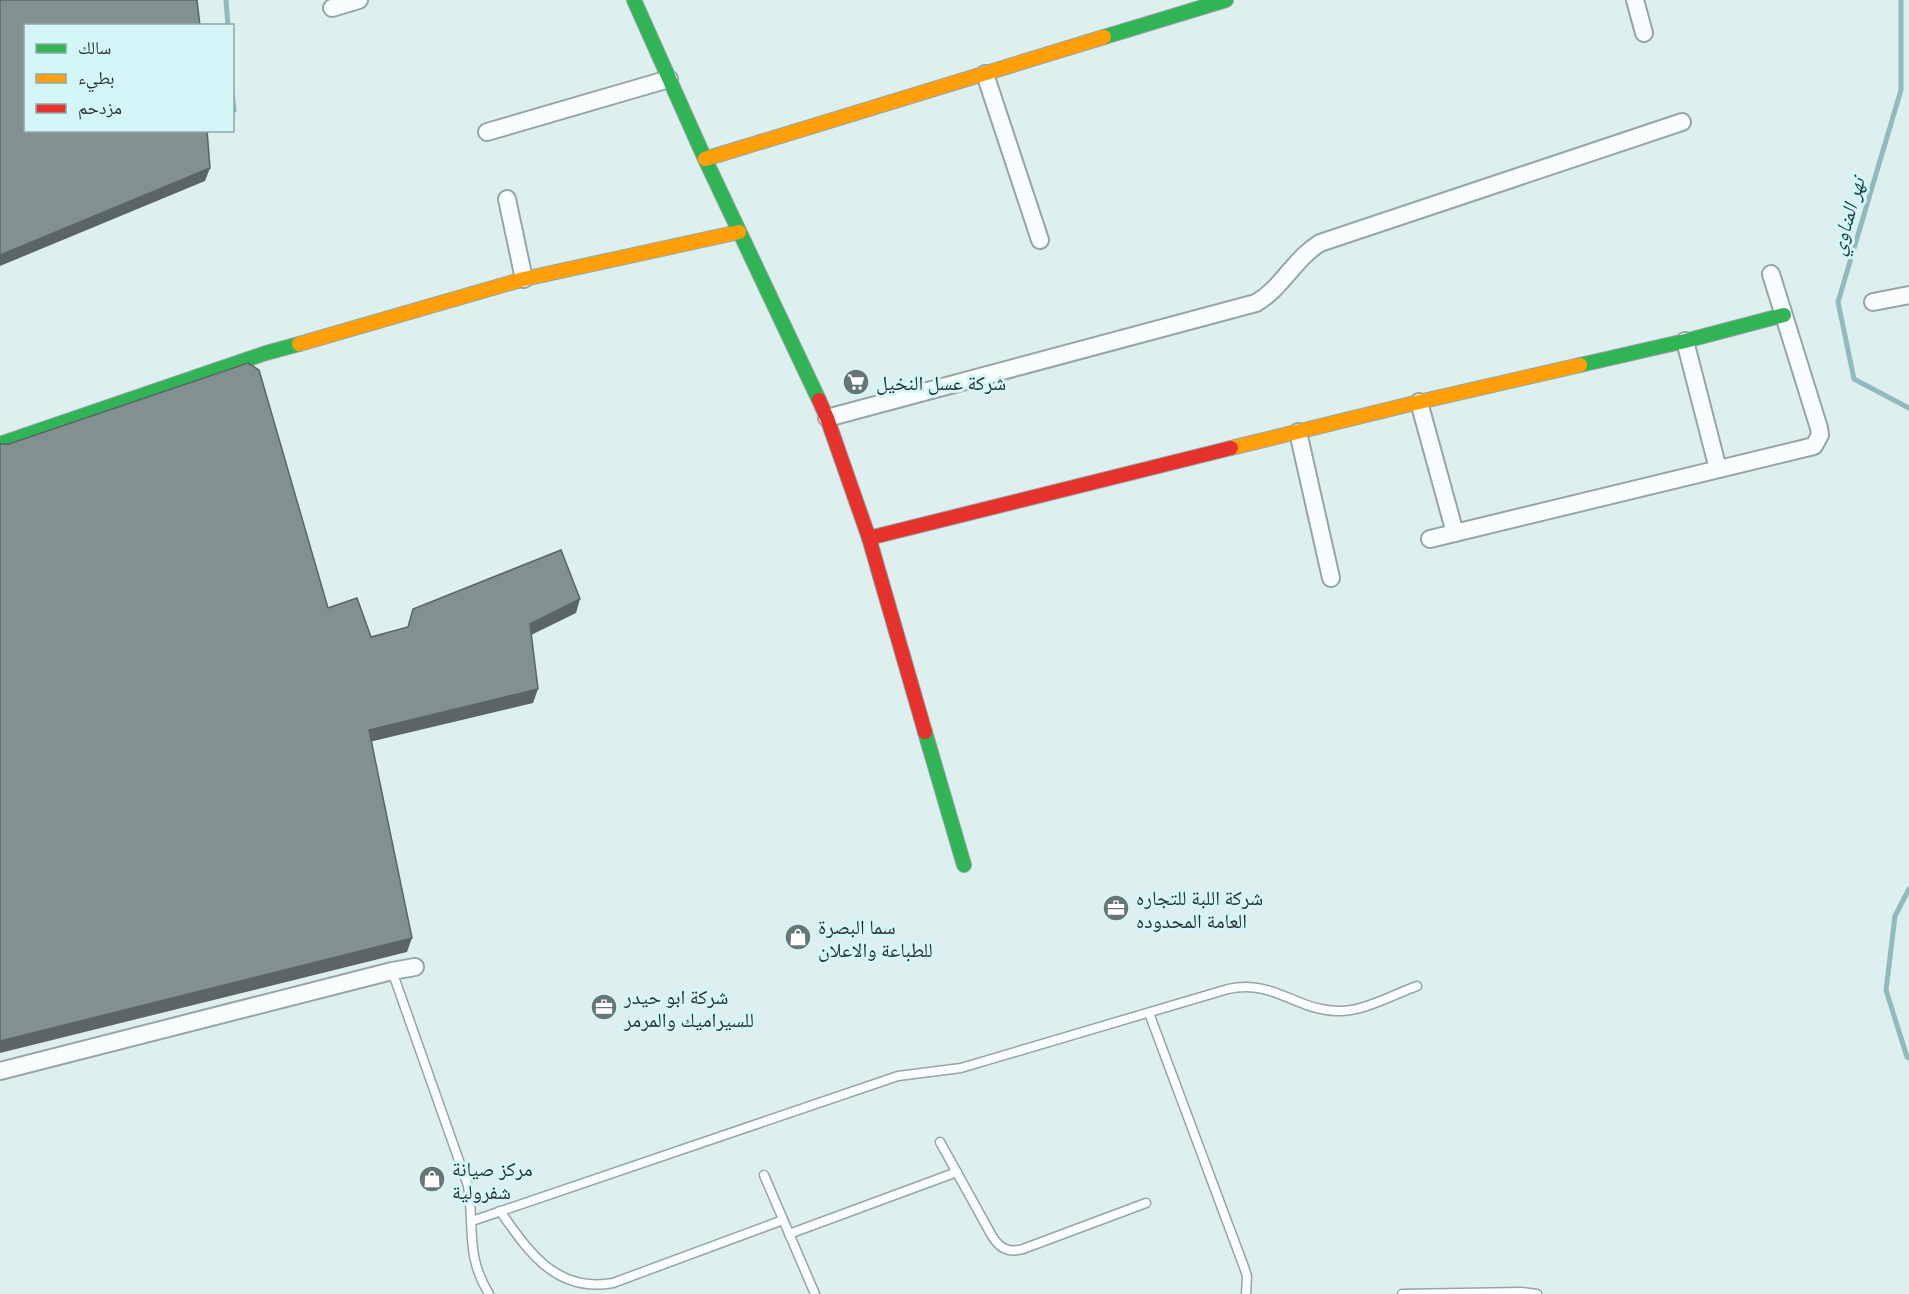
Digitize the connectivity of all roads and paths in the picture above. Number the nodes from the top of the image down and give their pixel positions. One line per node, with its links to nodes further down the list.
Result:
1 (359, 0): 5 (street)
2 (634, 0): 8 (street)
3 (1226, 0): 7 (street)
4 (1635, 0): 6 (street)
5 (332, 8)
6 (1644, 33)
7 (985, 74): 11 (street); 14 (street)
8 (669, 79): 10 (street); 11 (street)
9 (1682, 122): 22 (street)
10 (487, 132)
11 (705, 159): 13 (street)
12 (507, 199): 16 (street)
13 (739, 232): 16 (street); 22 (street)
14 (1040, 240)
15 (1771, 274): 19 (street)
16 (524, 279): 24 (street)
17 (1909, 295): 18 (street)
18 (1874, 302)
19 (1784, 315): 20 (street); 25 (street)
20 (1685, 341): 21 (street); 25 (street)
21 (1419, 402): 23 (street); 26 (street)
22 (827, 418): 27 (street)
23 (1298, 432): 27 (street); 29 (street)
24 (0, 444)
25 (1718, 469): 26 (street)
26 (1455, 533): 28 (street)
27 (869, 538): 30 (street)
28 (1430, 539)
29 (1331, 578)
30 (964, 865)
31 (415, 967): 32 (street)
32 (392, 971): 35 (street); 42 (lane)
33 (1417, 986): 34 (lane)
34 (1149, 1013): 40 (lane); 46 (lane)
35 (0, 1071)
36 (940, 1142): 37 (lane)
37 (957, 1172): 39 (lane); 43 (lane)
38 (764, 1175): 41 (lane)
39 (1146, 1203)
40 (500, 1211): 41 (lane); 42 (lane)
41 (783, 1220): 43 (lane)
42 (472, 1221): 44 (lane)
43 (789, 1234): 45 (lane)
44 (489, 1294)
45 (815, 1294)
46 (1246, 1294)
47 (1402, 1294): 48 (lane)
48 (1537, 1294)

